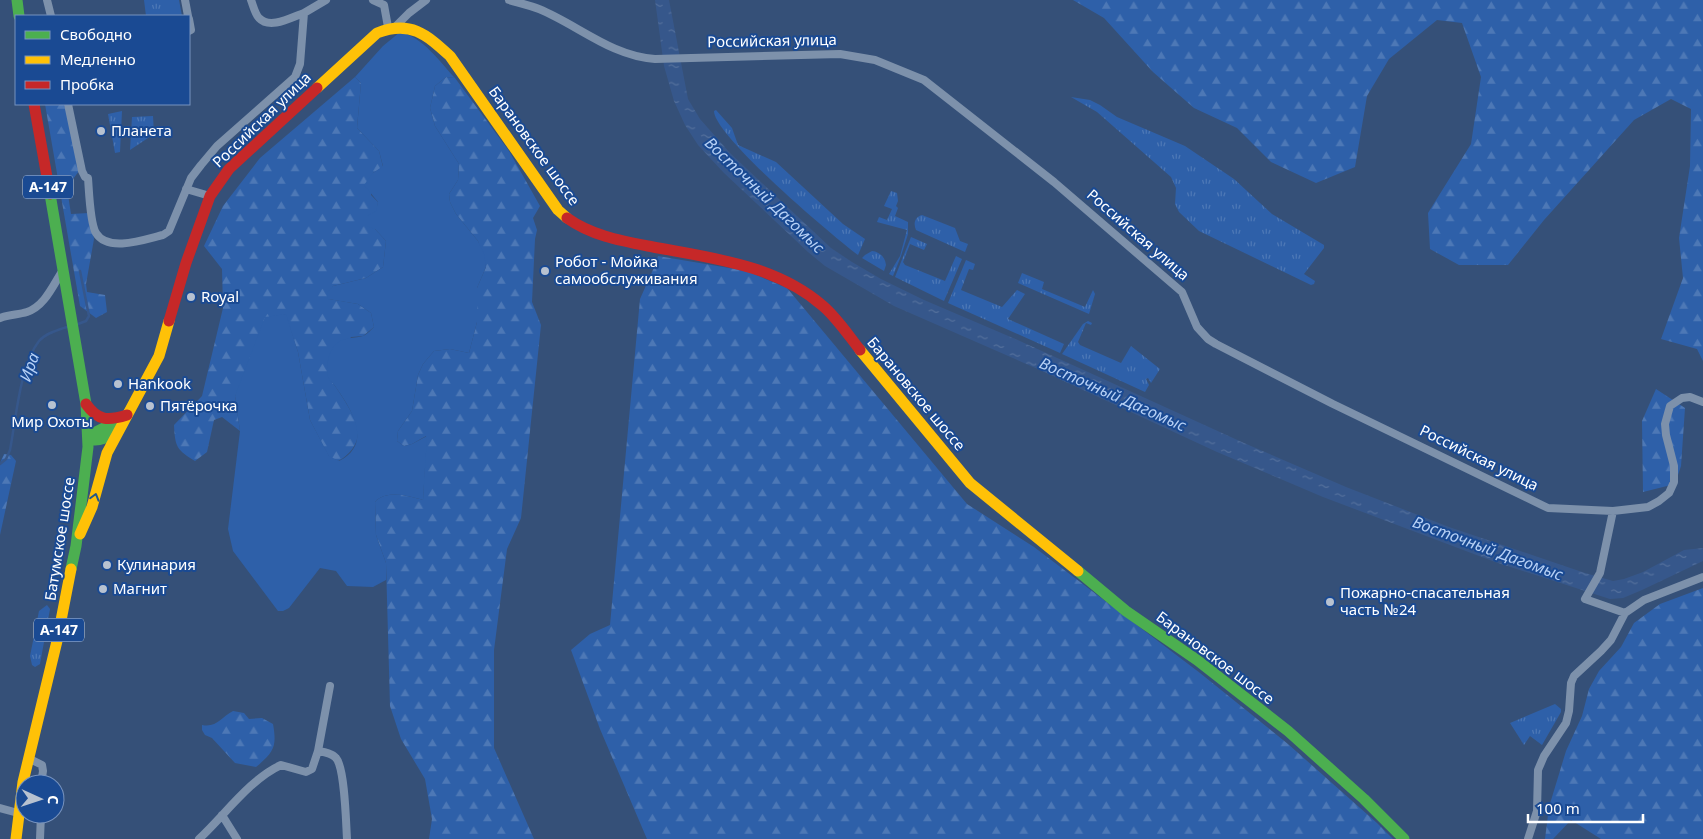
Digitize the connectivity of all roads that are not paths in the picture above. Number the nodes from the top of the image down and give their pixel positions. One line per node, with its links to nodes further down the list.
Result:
1 (16, 0): 10 (main road)
2 (47, 0): 11 (street)
3 (185, 0): 12 (street)
4 (251, 0): 9 (street)
5 (326, 0): 9 (street)
6 (373, 0): 13 (street)
7 (426, 0): 13 (street, Российская улица)
8 (509, 0): 24 (street, Российская улица)
9 (304, 13): 16 (street)
10 (19, 15)
11 (51, 15)
12 (188, 15)
13 (392, 26): 17 (main road, Российская улица); 43 (main road, Барановское шоссе)
14 (34, 105): 18 (main road, Батумское шоссе / А-147)
15 (68, 105): 16 (street)
16 (186, 189): 17 (street)
17 (210, 196): 22 (main road, Российская улица)
18 (62, 270): 19 (street); 21 (main road, Батумское шоссе / А-147)
19 (0, 318)
20 (1703, 402): 24 (street, Российская улица)
21 (86, 404): 22 (main road); 23 (main road, Батумское шоссе / А-147)
22 (127, 414): 23 (main road); 25 (main road, А-147, one-way to 22)
23 (88, 438): 25 (main road, Батумское шоссе / А-147)
24 (1613, 511): 27 (street)
25 (76, 542): 30 (main road, Батумское шоссе / А-147)
26 (1703, 577): 27 (street)
27 (1624, 613): 44 (street)
28 (330, 686): 29 (street)
29 (318, 751): 35 (street); 42 (street)
30 (28, 758): 31 (main road, Батумское шоссе / А-147); 32 (street)
31 (25, 774)
32 (43, 774)
33 (0, 808): 34 (street)
34 (15, 812)
35 (222, 815): 40 (street); 41 (street)
36 (17, 824): 38 (main road, Батумское шоссе / А-147)
37 (41, 824): 39 (street)
38 (16, 839)
39 (40, 839)
40 (199, 839)
41 (237, 839)
42 (347, 839)
43 (1404, 839)
44 (1528, 839)

